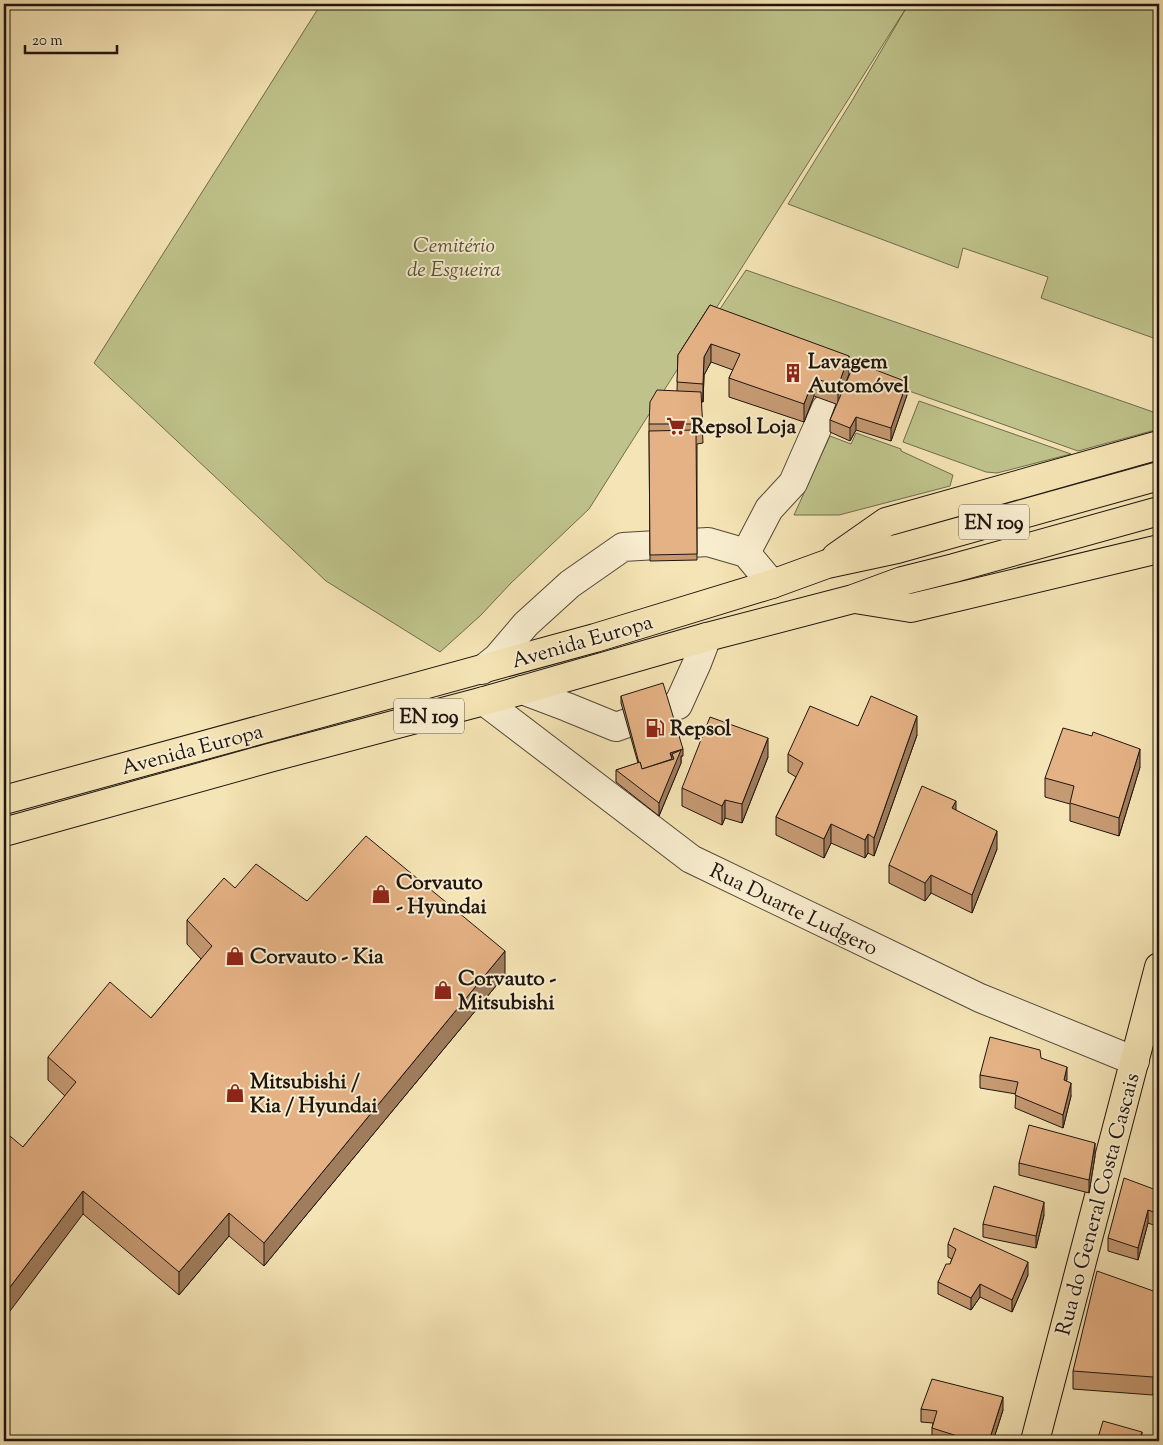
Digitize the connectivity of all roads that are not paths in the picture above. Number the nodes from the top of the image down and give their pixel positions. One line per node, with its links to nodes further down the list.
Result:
1 (826, 408): 6 (street)
2 (1159, 445): 7 (main road)
3 (1159, 476): 7 (main road, Avenida Europa / EN 109)
4 (1159, 512): 9 (main road, Avenida Europa / EN 109)
5 (1159, 549): 9 (main road)
6 (746, 552): 8 (street); 11 (street)
7 (827, 564): 8 (main road, Avenida Europa / EN 109)
8 (772, 584): 11 (main road, Avenida Europa / EN 109)
9 (854, 599): 10 (main road, Avenida Europa / EN 109)
10 (706, 637): 12 (main road, Avenida Europa / EN 109); 12 (street)
11 (482, 670): 14 (main road, Avenida Europa / EN 109)
12 (522, 690): 13 (main road, Avenida Europa / EN 109)
13 (484, 701): 15 (main road, Avenida Europa / EN 109); 17 (street, Rua Duarte Ludgero)
14 (4, 800)
15 (4, 832)
16 (1159, 967): 17 (main road, Rua do General Costa Cascais)
17 (1135, 1061): 18 (main road, Rua do General Costa Cascais)
18 (1035, 1441)

